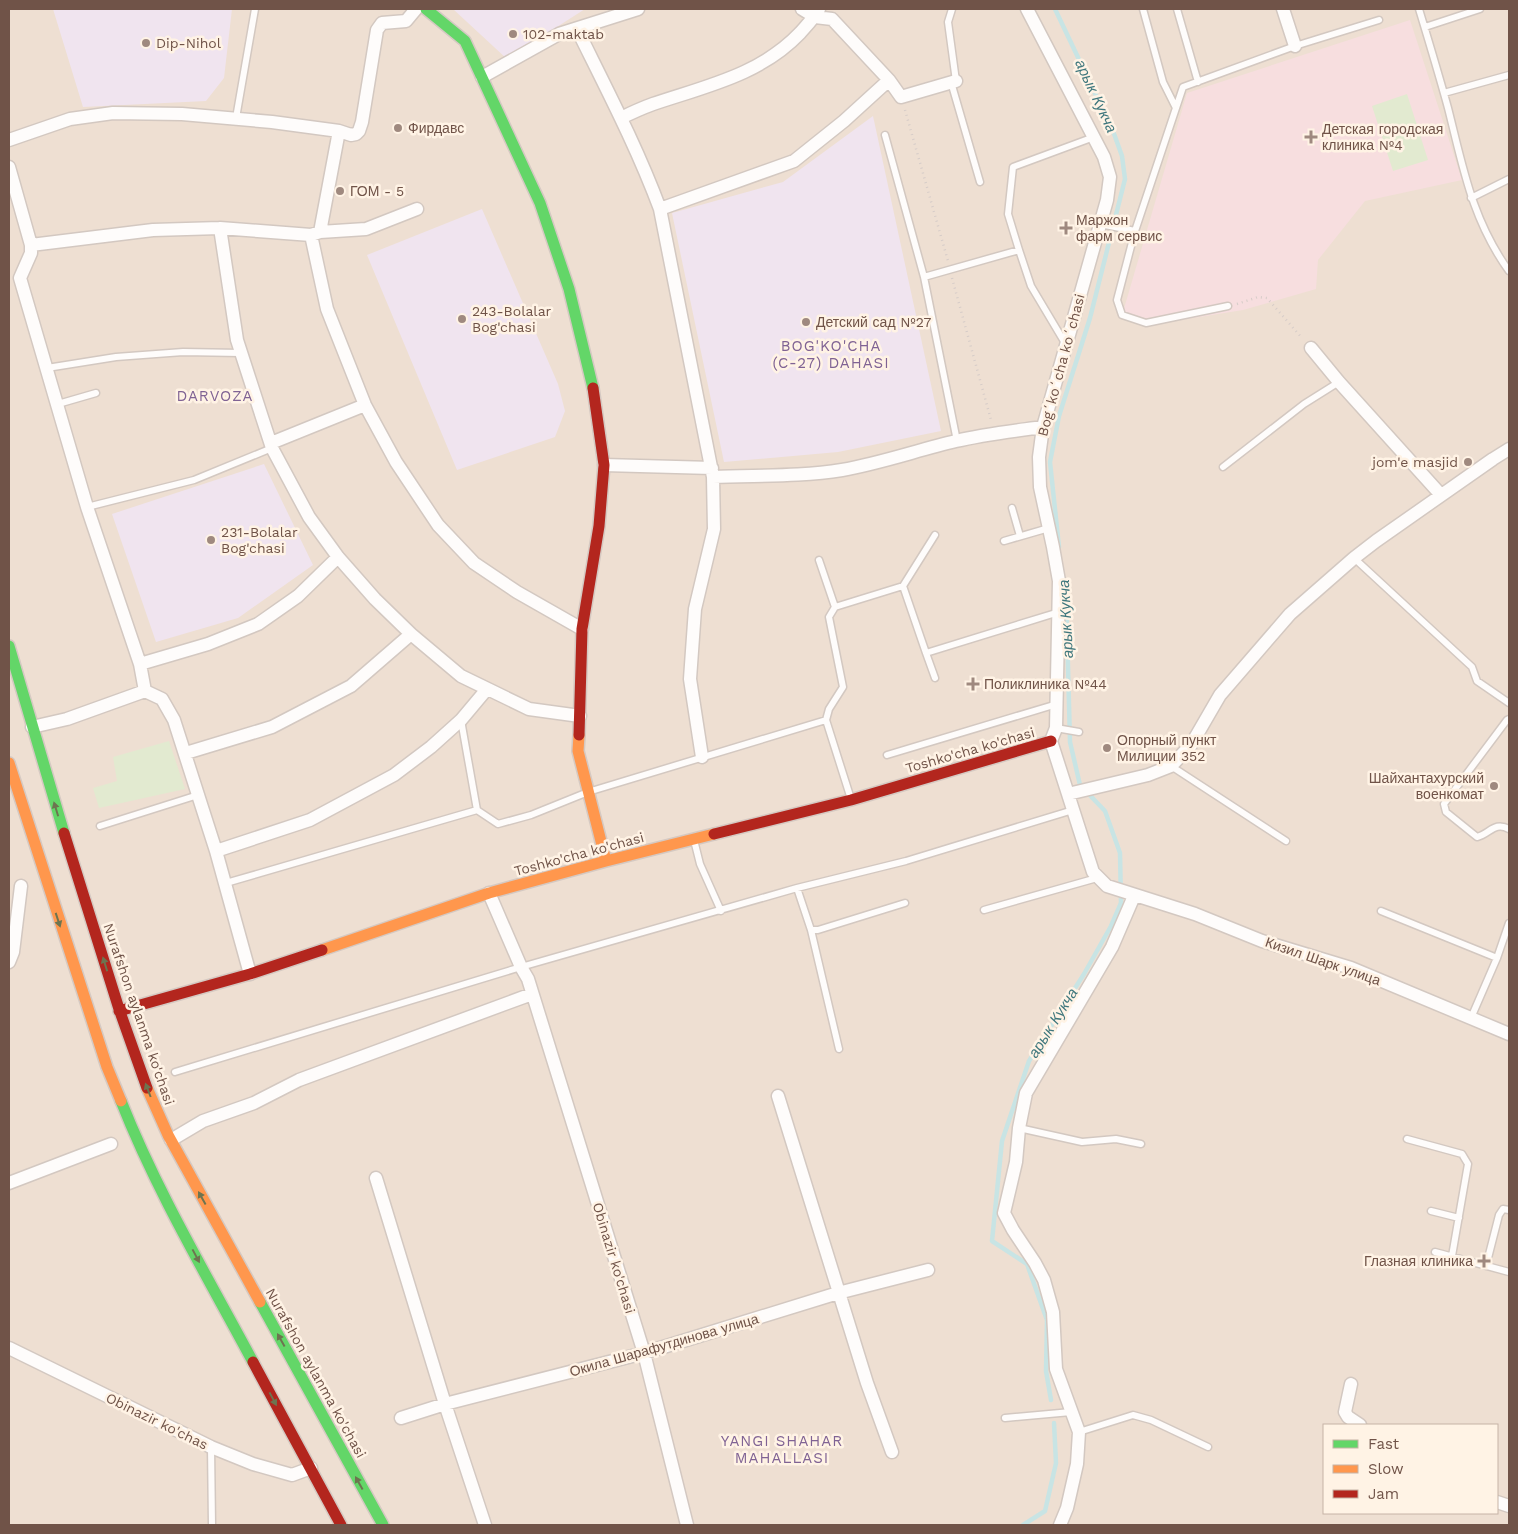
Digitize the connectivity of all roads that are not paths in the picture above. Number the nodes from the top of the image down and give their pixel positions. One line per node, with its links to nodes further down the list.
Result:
1 (255, 9): 25 (lane)
2 (416, 9): 27 (street)
3 (426, 9): 19 (street)
4 (638, 9): 16 (street)
5 (802, 9): 13 (street)
6 (952, 9): 21 (lane)
7 (1027, 9): 29 (street, Bogʻkoʻcha koʻchasi)
8 (1143, 9): 24 (lane)
9 (1177, 9): 22 (lane)
10 (1283, 9): 17 (street)
11 (1419, 9): 15 (lane)
12 (1480, 9): 15 (lane)
13 (817, 13): 20 (street); 26 (street)
14 (1379, 20): 17 (lane)
15 (1425, 27): 23 (lane)
16 (577, 29): 19 (street); 26 (street)
17 (1295, 46): 22 (lane)
18 (1509, 75): 23 (lane)
19 (482, 77): 59 (street)
20 (889, 80): 21 (street); 36 (street)
21 (953, 82): 33 (lane)
22 (1198, 82): 24 (lane)
23 (1444, 93): 34 (lane)
24 (1176, 108): 39 (lane)
25 (236, 118): 27 (street); 30 (street)
26 (621, 118): 36 (street)
27 (339, 131): 40 (street)
28 (885, 135): 44 (lane)
29 (1095, 136): 37 (street, Bogʻkoʻcha koʻchasi); 42 (lane)
30 (9, 140)
31 (9, 167): 41 (street)
32 (1509, 179): 34 (lane)
33 (980, 182)
34 (1471, 198): 43 (lane)
35 (416, 209): 40 (street)
36 (660, 209): 61 (street)
37 (1104, 224): 39 (lane); 47 (street, Bogʻkoʻcha koʻchasi)
38 (220, 228): 40 (street); 41 (street); 49 (street)
39 (1135, 231): 46 (lane)
40 (315, 233): 54 (street)
41 (31, 245): 45 (street)
42 (1019, 250): 44 (lane); 47 (lane)
43 (1509, 271)
44 (924, 277): 56 (lane)
45 (14, 279): 50 (street)
46 (1228, 306)
47 (1065, 343): 55 (street, Bogʻkoʻcha koʻchasi)
48 (1311, 348): 51 (street)
49 (241, 353): 50 (lane); 57 (street)
50 (48, 368): 53 (street)
51 (1339, 382): 60 (lane); 62 (street)
52 (96, 393): 53 (lane)
53 (58, 404): 63 (street)
54 (365, 404): 57 (street); 75 (street)
55 (1043, 427): 56 (street); 65 (street, Bogʻkoʻcha koʻchasi)
56 (957, 441): 61 (street)
57 (272, 446): 63 (lane); 69 (street)
58 (1509, 449): 62 (street)
59 (604, 464): 61 (street); 75 (street)
60 (1223, 467)
61 (713, 473): 95 (street)
62 (1441, 496): 70 (street)
63 (87, 507): 79 (street)
64 (1012, 508): 67 (lane)
65 (1049, 528): 67 (lane); 74 (street, Bogʻkoʻcha koʻchasi)
66 (935, 536): 72 (lane)
67 (1020, 536): 68 (lane)
68 (1004, 541)
69 (338, 557): 76 (street); 79 (street)
70 (1354, 558): 83 (lane); 97 (street)
71 (819, 560): 73 (lane)
72 (903, 586): 73 (lane); 78 (lane)
73 (835, 607): 88 (lane)
74 (1059, 612): 78 (lane); 84 (street, Bogʻkoʻcha koʻchasi)
75 (582, 629): 85 (street)
76 (411, 634): 81 (street); 93 (street)
77 (9, 646): 89 (street, Nurafshon aylanma ko'chasi)
78 (926, 653): 80 (lane)
79 (140, 664): 82 (street)
80 (935, 678)
81 (487, 689): 85 (street); 87 (street)
82 (145, 691): 89 (street); 93 (street)
83 (1509, 703)
84 (1057, 704): 90 (street, Bogʻkoʻcha koʻchasi); 94 (lane)
85 (580, 716): 98 (street)
86 (1509, 719): 105 (lane)
87 (462, 720): 102 (lane); 108 (street)
88 (826, 720): 95 (lane); 101 (lane)
89 (32, 727): 127 (street, Nurafshon aylanma ko'chasi, one-way to 89)
90 (1056, 728): 91 (lane); 92 (street, Bogʻkoʻcha koʻchasi)
91 (1079, 732)
92 (1051, 741): 99 (street); 101 (street, Toshko'cha ko'chasi)
93 (186, 753): 100 (street)
94 (887, 755)
95 (702, 757): 98 (lane)
96 (9, 763): 161 (street, one-way to 161)
97 (1171, 766): 99 (street); 107 (lane)
98 (588, 792): 102 (lane); 109 (street)
99 (1068, 794): 103 (street)
100 (198, 795): 104 (lane); 108 (street)
101 (851, 800): 106 (street, Toshko'cha ko'chasi)
102 (477, 810): 111 (lane)
103 (1073, 810): 110 (street); 113 (lane)
104 (100, 826)
105 (1509, 829)
106 (694, 840): 109 (street, Toshko'cha ko'chasi); 119 (lane)
107 (1286, 842)
108 (216, 851): 111 (street)
109 (606, 861): 114 (street, Toshko'cha ko'chasi)
110 (1102, 882): 115 (street, Кизил Шарк улица); 117 (lane)
111 (226, 883): 125 (street)
112 (21, 886): 123 (street)
113 (797, 888): 119 (lane); 121 (lane)
114 (489, 893): 124 (street, Obinazir ko'chasi); 125 (street, Toshko'cha ko'chasi)
115 (1134, 896): 128 (street, Кизил Шарк улица); 133 (street)
116 (905, 904): 121 (lane)
117 (984, 910)
118 (1380, 910): 122 (lane)
119 (720, 911): 124 (lane)
120 (1509, 923): 122 (lane)
121 (811, 930): 130 (lane)
122 (1497, 958): 128 (lane)
123 (9, 962)
124 (521, 967): 126 (street, Obinazir ko'chasi); 131 (lane)
125 (250, 974): 127 (street, Toshko'cha ko'chasi)
126 (532, 994): 135 (street); 150 (street, Obinazir ko'chasi)
127 (119, 1011): 135 (street, Nurafshon aylanma ko'chasi, one-way to 127)
128 (1471, 1018): 129 (street, Кизил Шарк улица)
129 (1509, 1034)
130 (839, 1049)
131 (175, 1072)
132 (778, 1096): 148 (street)
133 (1019, 1128): 137 (lane); 153 (street)
134 (1407, 1139): 142 (lane)
135 (171, 1140): 164 (street, Nurafshon aylanma ko'chasi, one-way to 135)
136 (111, 1144): 139 (street)
137 (1140, 1144)
138 (376, 1178): 152 (street)
139 (9, 1183)
140 (1509, 1210): 145 (lane)
141 (1431, 1211): 142 (lane)
142 (1459, 1218): 144 (lane)
143 (1435, 1252): 144 (lane)
144 (1452, 1256): 145 (lane)
145 (1486, 1266): 147 (lane)
146 (928, 1270): 148 (street, Окила Шарафутдинова улица)
147 (1509, 1272)
148 (838, 1294): 150 (street, Окила Шарафутдинова улица); 160 (street)
149 (9, 1348): 158 (street, Obinazir ko'chas)
150 (644, 1353): 152 (street, Окила Шарафутдинова улица); 166 (street, Obinazir ko'chasi)
151 (1351, 1384): 156 (street)
152 (446, 1404): 154 (street, Окила Шарафутдинова улица); 165 (street)
153 (1071, 1412): 155 (lane); 157 (street)
154 (401, 1418)
155 (1005, 1418)
156 (1358, 1424)
157 (1078, 1432): 159 (lane); 167 (street)
158 (211, 1447): 161 (street, Obinazir ko'chas); 162 (lane)
159 (1208, 1447)
160 (892, 1452)
161 (311, 1468): 163 (street)
162 (212, 1525)
163 (341, 1525)
164 (383, 1525)
165 (485, 1525)
166 (687, 1525)
167 (1060, 1525)

